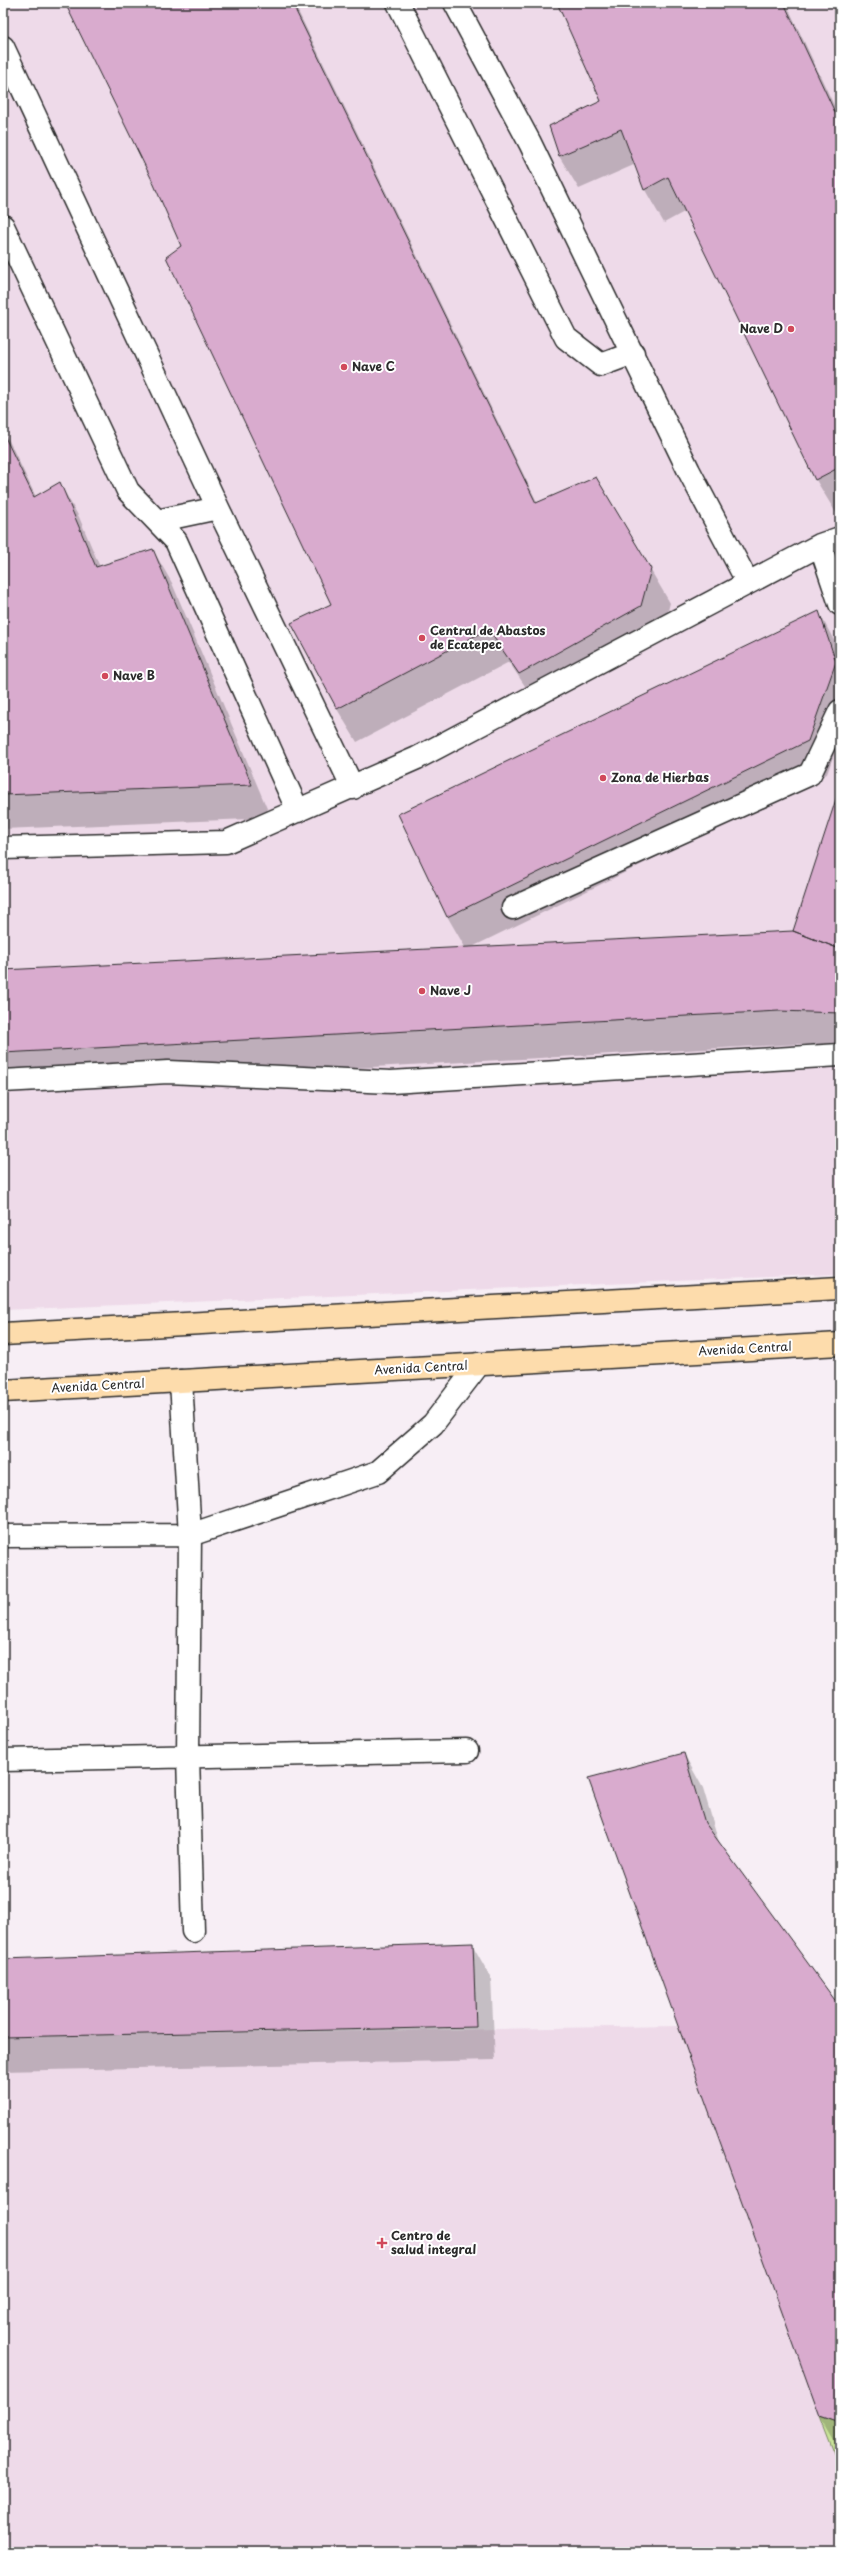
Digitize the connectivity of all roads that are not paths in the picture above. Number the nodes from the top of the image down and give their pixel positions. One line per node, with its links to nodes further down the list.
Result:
1 (398, 3): 5 (lane)
2 (455, 3): 5 (lane)
3 (3, 46): 6 (lane)
4 (3, 226): 7 (lane)
5 (633, 353): 10 (lane)
6 (218, 508): 7 (lane); 13 (lane)
7 (157, 521): 14 (lane)
8 (840, 538): 9 (lane)
9 (820, 545): 10 (lane); 11 (lane)
10 (748, 583): 13 (lane)
11 (840, 604)
12 (840, 711): 16 (lane)
13 (353, 788): 14 (lane)
14 (298, 811): 15 (lane)
15 (3, 848)
16 (513, 908)
17 (840, 1055): 18 (lane)
18 (3, 1081)
19 (840, 1288): 20 (highway)
20 (3, 1334)
21 (840, 1344): 22 (highway, Avenida Central)
22 (479, 1364): 23 (highway, Avenida Central); 25 (lane)
23 (181, 1381): 24 (highway, Avenida Central); 25 (lane)
24 (3, 1391)
25 (190, 1535): 26 (lane); 28 (lane)
26 (3, 1536)
27 (467, 1751): 28 (lane)
28 (188, 1756): 29 (lane); 30 (lane)
29 (3, 1760)
30 (193, 1931)

